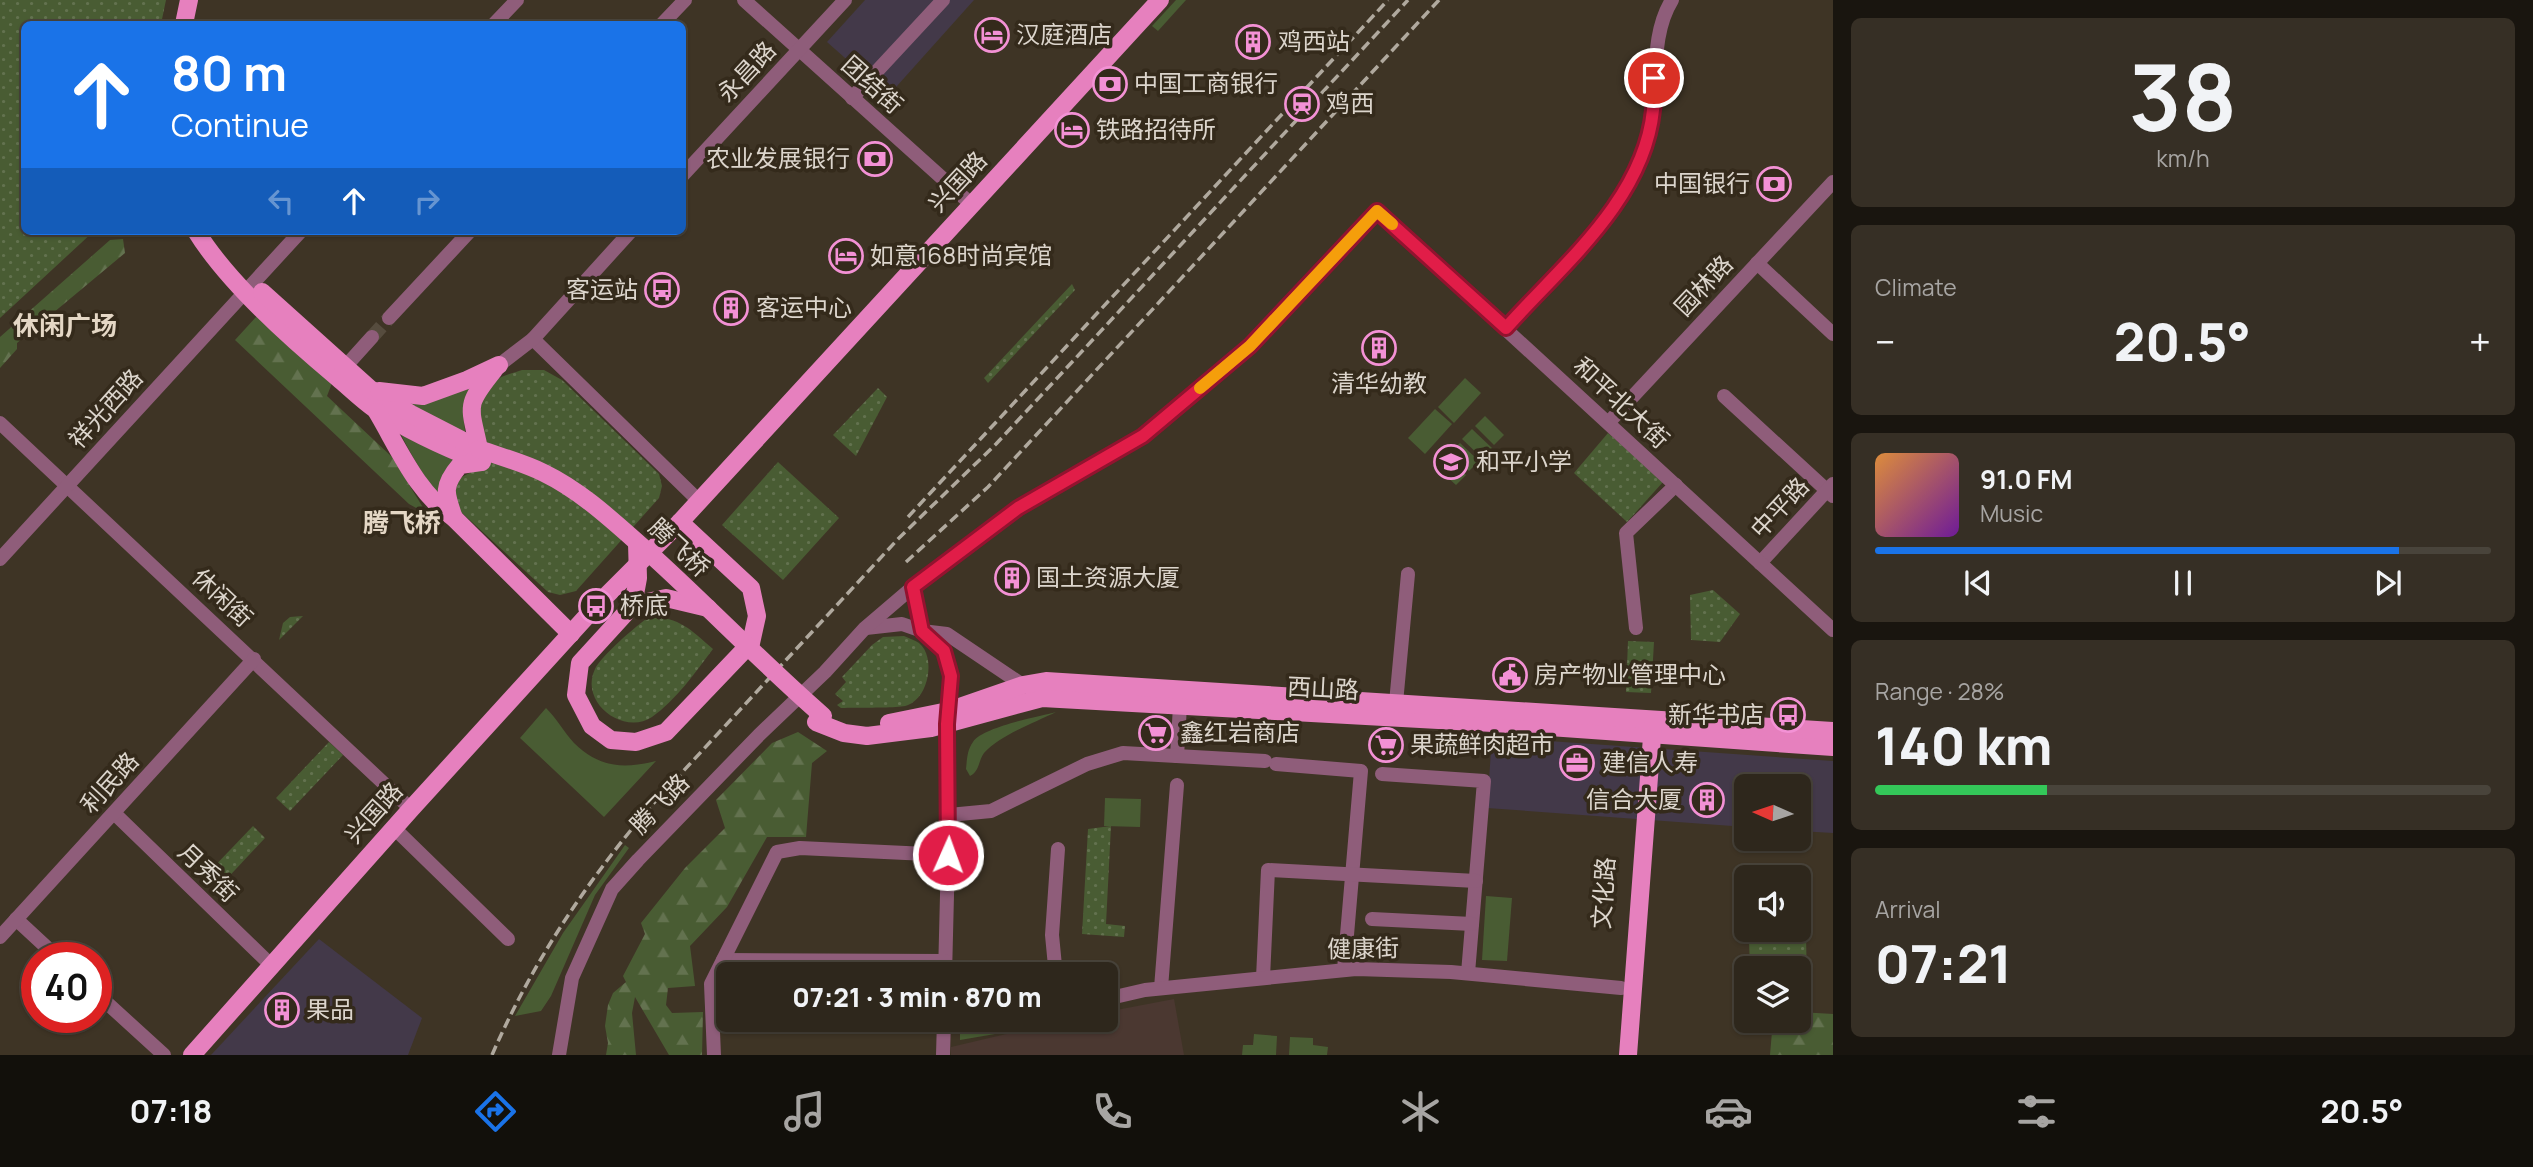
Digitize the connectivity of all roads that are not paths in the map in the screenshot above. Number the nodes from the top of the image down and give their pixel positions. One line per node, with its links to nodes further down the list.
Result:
1 (178, 0): 10 (main road)
2 (189, 0): 11 (main road)
3 (517, 0): 12 (street)
4 (685, 0): 13 (street)
5 (744, 0): 14 (street, 团结街)
6 (845, 0): 14 (street, 永昌路)
7 (943, 0): 15 (street)
8 (1160, 0): 18 (main road, 兴国路)
9 (1672, 0): 28 (street)
10 (174, 21)
11 (185, 21)
12 (497, 21)
13 (665, 21)
14 (799, 50): 15 (street, 团结街); 16 (street, 永昌路)
15 (852, 98): 18 (street, 团结街)
16 (686, 172)
17 (1833, 182): 25 (street, 园林路)
18 (971, 204): 43 (main road, 兴国路)
19 (1377, 211): 28 (street, 和平北大街); 50 (street, 腾飞路)
20 (199, 235): 26 (main road)
21 (212, 235): 26 (main road)
22 (297, 235): 26 (street, 祥光西路)
23 (466, 235): 27 (street)
24 (622, 235): 31 (street)
25 (1757, 263): 29 (street); 37 (street, 园林路)
26 (249, 287): 33 (main road); 36 (main road); 40 (street, 祥光西路)
27 (389, 318)
28 (1506, 328): 37 (street, 和平北大街)
29 (1833, 334)
30 (372, 337): 33 (street)
31 (533, 339): 32 (street); 43 (street)
32 (499, 365): 34 (main road); 39 (main road)
33 (345, 367): 34 (main road)
34 (370, 389): 39 (main road)
35 (1724, 396): 42 (street)
36 (375, 409): 39 (main road); 44 (main road)
37 (1609, 422): 41 (street, 和平北大街)
38 (0, 423): 40 (street, 休闲街)
39 (480, 455): 44 (main road); 46 (main road, 腾飞桥, bridge)
40 (67, 485): 47 (street, 祥光西路); 59 (street, 休闲街)
41 (1676, 485): 48 (street, 和平北大街); 55 (street)
42 (1831, 490): 48 (street, 中平路)
43 (699, 501): 45 (main road, 兴国路)
44 (454, 518): 58 (main road)
45 (680, 522): 52 (main road); 58 (main road, 兴国路)
46 (638, 550): 51 (main road, 腾飞桥); 52 (main road, bridge); 53 (main road, 腾飞桥, bridge)
47 (0, 559)
48 (1760, 563): 56 (street, 和平北大街)
49 (1408, 574): 62 (street)
50 (913, 587): 54 (street, 腾飞路); 57 (street)
51 (689, 603): 52 (main road); 53 (main road, bridge); 65 (main road, 腾飞桥)
52 (633, 605)
53 (708, 608): 65 (main road, 腾飞桥, bridge)
54 (865, 628): 57 (street); 101 (street, 腾飞路)
55 (1636, 628)
56 (1833, 630)
57 (922, 631): 60 (street); 64 (street)
58 (571, 634): 72 (main road, 兴国路)
59 (254, 659): 72 (street, 休闲街); 73 (street, 利民路)
60 (1023, 685): 61 (street); 62 (main road, 西山路); 64 (main road, 西山路)
61 (1042, 698): 63 (main road, 西山路); 64 (main road, 西山路)
62 (1396, 703): 66 (main road, 西山路)
63 (1180, 706): 66 (main road, 西山路); 69 (street)
64 (948, 718): 65 (main road, 西山路); 74 (street)
65 (820, 719)
66 (1649, 728): 67 (main road, 西山路); 68 (main road, 西山路); 96 (main road, 文化路)
67 (1833, 731)
68 (1833, 747)
69 (1177, 755): 74 (street); 78 (street)
70 (1382, 774): 79 (street)
71 (1177, 785): 94 (street)
72 (411, 808): 75 (main road, 兴国路)
73 (114, 813): 80 (street, 利民路); 90 (street, 月秀街)
74 (949, 815): 77 (street)
75 (394, 828): 84 (street); 90 (main road, 兴国路)
76 (1058, 849): 89 (street)
77 (948, 855): 86 (street); 88 (street)
78 (1353, 874): 79 (street); 91 (street); 93 (street)
79 (1476, 880): 82 (street)
80 (16, 919): 83 (street, 利民路); 85 (street)
81 (1372, 919): 82 (street)
82 (1472, 924): 92 (street)
83 (0, 937)
84 (508, 939)
85 (41, 942)
86 (723, 960): 87 (street); 102 (street)
87 (778, 962)
88 (945, 962)
89 (1055, 962)
90 (271, 965): 100 (main road, 兴国路)
91 (1345, 970): 92 (street, 健康街); 93 (street, 健康街)
92 (1468, 973): 96 (street, 健康街)
93 (1263, 978): 94 (street, 健康街)
94 (1161, 988): 95 (street, 健康街)
95 (1118, 997)
96 (1625, 997): 104 (main road, 文化路); 105 (main road, 文化路)
97 (112, 1008): 99 (street)
98 (944, 1032): 103 (street)
99 (164, 1055)
100 (192, 1055)
101 (559, 1055)
102 (714, 1055)
103 (943, 1055)
104 (1616, 1055)
105 (1628, 1055)

